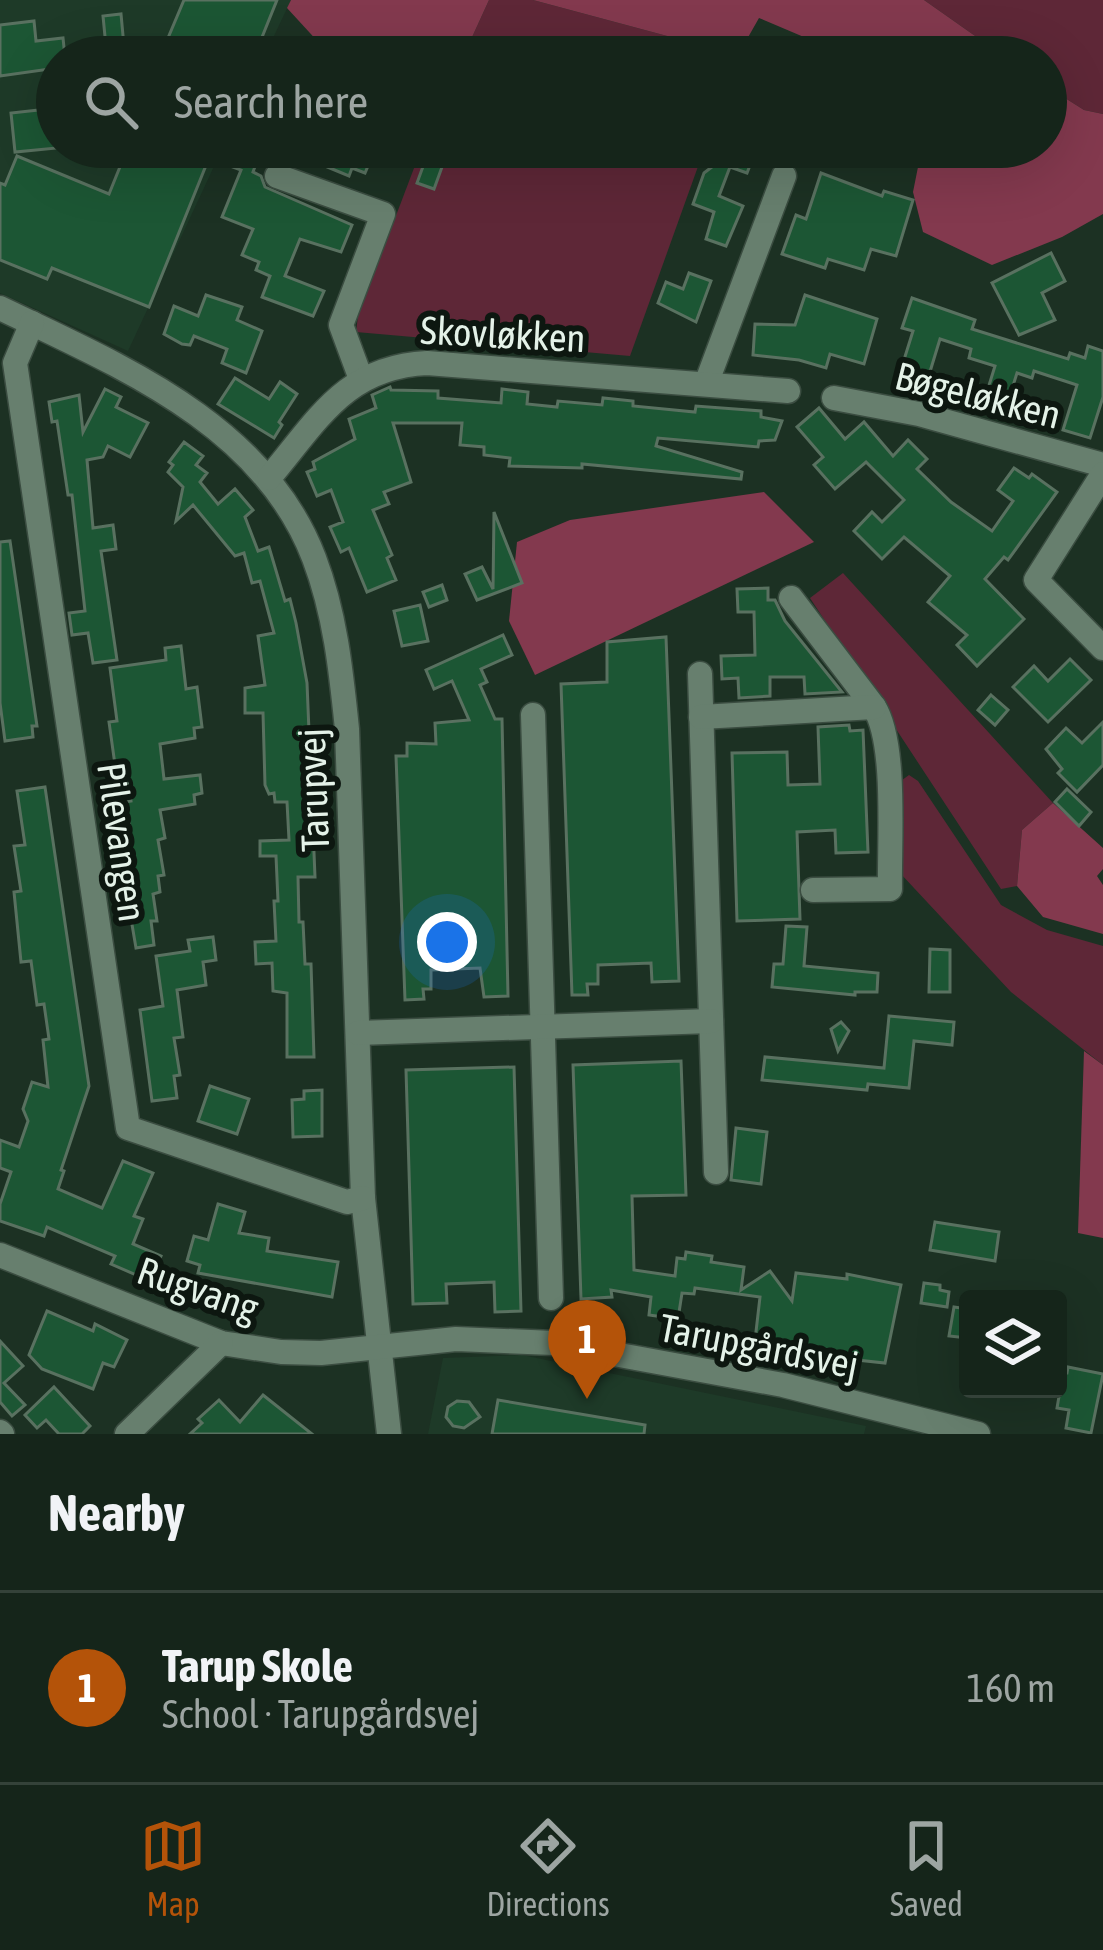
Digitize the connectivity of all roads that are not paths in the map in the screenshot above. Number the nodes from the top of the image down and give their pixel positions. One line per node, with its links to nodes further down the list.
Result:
1 (278, 176): 5 (street)
2 (784, 176): 6 (street)
3 (0, 308): 4 (street, Tarupvej)
4 (32, 323): 11 (street, Tarupvej); 23 (street, Pilevangen)
5 (361, 379): 6 (street, Skovløkken); 11 (street, Skovløkken)
6 (706, 384): 7 (street, Skovløkken)
7 (788, 391)
8 (833, 398): 9 (street, Bøgeløkken)
9 (1103, 465)
10 (1103, 474): 13 (street)
11 (269, 478): 21 (street, Tarupvej)
12 (791, 598): 15 (street)
13 (1103, 648)
14 (700, 674): 17 (street)
15 (874, 707): 17 (street); 18 (street)
16 (533, 715): 20 (street)
17 (701, 717): 19 (street)
18 (812, 890)
19 (711, 1021): 20 (street); 22 (street)
20 (544, 1027): 21 (street); 25 (street)
21 (358, 1033): 23 (street, Tarupvej)
22 (716, 1172)
23 (363, 1198): 27 (street, Tarupvej)
24 (0, 1256): 26 (street, Rugvang)
25 (551, 1298)
26 (221, 1342): 27 (street, Rugvang); 28 (street)
27 (380, 1347): 29 (street, Tarupvej); 30 (street, Tarupgårdsvej)
28 (127, 1434)
29 (389, 1434)
30 (978, 1434)

